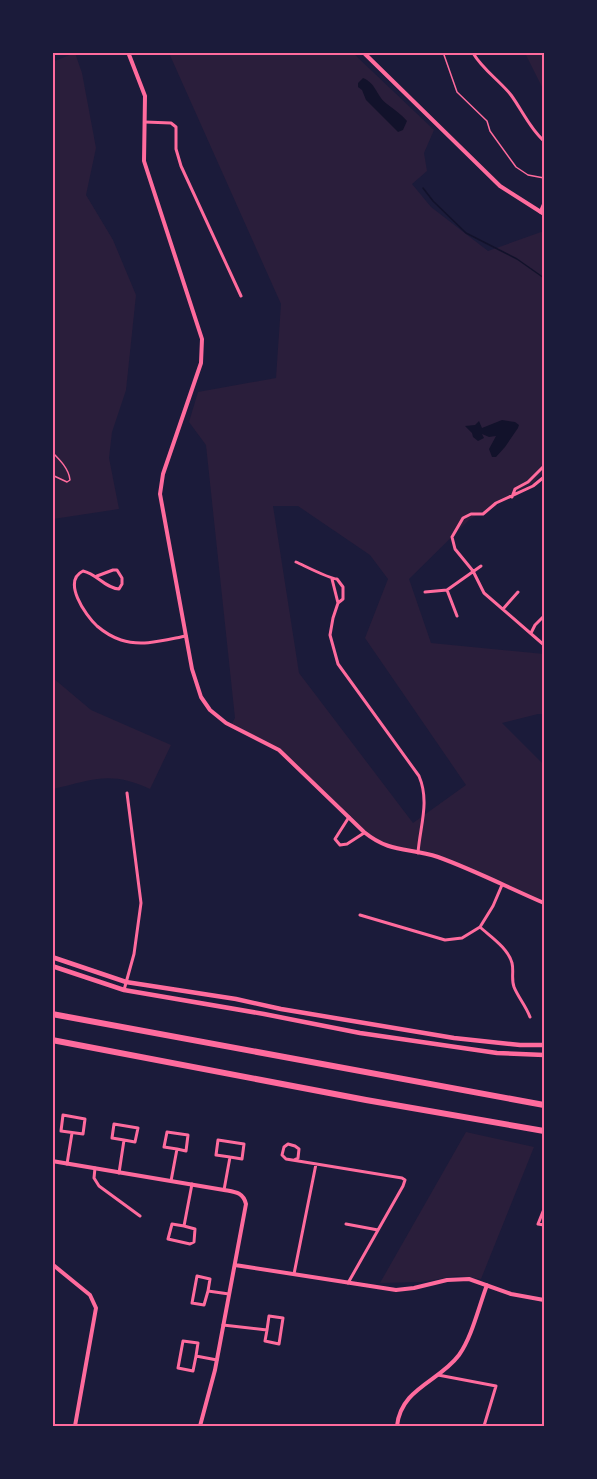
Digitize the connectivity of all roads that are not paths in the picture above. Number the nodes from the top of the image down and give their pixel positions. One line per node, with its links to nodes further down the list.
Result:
1 (128, 52): 4 (street)
2 (363, 52): 7 (street)
3 (473, 53): 5 (street)
4 (145, 122): 8 (street); 25 (street)
5 (544, 141)
6 (544, 203): 7 (street)
7 (542, 213)
8 (241, 296)
9 (544, 466): 11 (street)
10 (544, 477): 11 (street)
11 (512, 497): 14 (street)
12 (296, 562): 16 (street)
13 (481, 566): 14 (street)
14 (473, 571): 17 (street); 21 (street)
15 (97, 576): 15 (street); 25 (street)
16 (332, 579): 20 (street); 20 (street)
17 (447, 590): 18 (street); 22 (street)
18 (425, 592)
19 (518, 592): 21 (street)
20 (338, 603): 30 (street)
21 (503, 609): 24 (street)
22 (457, 616)
23 (544, 616): 24 (street)
24 (531, 633): 26 (street)
25 (186, 636): 28 (street)
26 (544, 645)
27 (127, 793): 37 (street)
28 (349, 817): 29 (street); 29 (street)
29 (364, 832): 30 (street)
30 (418, 853): 31 (street)
31 (502, 885): 32 (street); 34 (street)
32 (544, 903)
33 (360, 915): 34 (street)
34 (480, 927): 40 (street)
35 (52, 957): 37 (main road)
36 (52, 966): 38 (main road)
37 (126, 982): 38 (street); 42 (main road)
38 (124, 990): 43 (main road)
39 (52, 1014): 44 (highway)
40 (530, 1017)
41 (52, 1042): 45 (highway)
42 (544, 1045)
43 (544, 1055)
44 (544, 1105)
45 (544, 1131)
46 (72, 1132): 46 (street); 52 (street)
47 (124, 1140): 47 (street); 55 (street)
48 (177, 1149): 48 (street); 56 (street)
49 (230, 1157): 49 (street); 58 (street)
50 (294, 1160): 50 (street); 53 (street)
51 (52, 1161): 52 (street)
52 (67, 1164): 54 (street)
53 (316, 1164): 64 (street); 67 (street)
54 (95, 1168): 55 (street); 60 (street)
55 (119, 1173): 56 (street)
56 (171, 1181): 57 (street)
57 (192, 1184): 58 (street); 63 (street)
58 (224, 1190): 66 (street)
59 (544, 1209): 62 (street)
60 (140, 1216)
61 (346, 1224): 64 (street)
62 (544, 1225)
63 (184, 1226): 63 (street)
64 (378, 1230): 68 (street)
65 (52, 1264): 78 (street)
66 (235, 1265): 67 (street); 71 (street)
67 (294, 1274): 68 (street)
68 (348, 1283): 69 (street)
69 (487, 1285): 72 (street); 77 (street)
70 (207, 1291): 70 (street); 71 (street)
71 (229, 1294): 73 (street)
72 (544, 1300)
73 (224, 1325): 74 (street); 76 (street)
74 (267, 1330): 74 (street)
75 (195, 1356): 75 (street); 76 (street)
76 (217, 1360): 79 (street)
77 (438, 1375): 80 (street); 81 (street)
78 (75, 1426)
79 (200, 1426)
80 (397, 1426)
81 (484, 1426)

